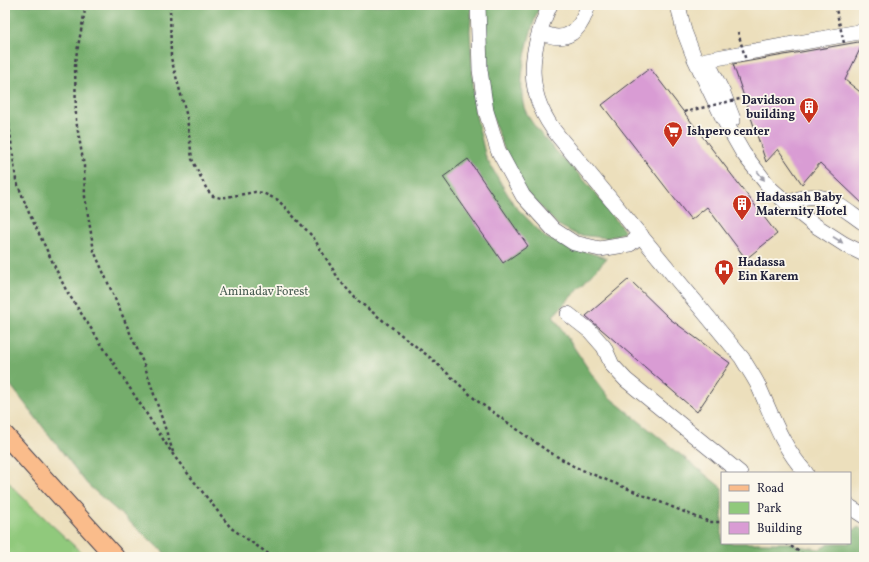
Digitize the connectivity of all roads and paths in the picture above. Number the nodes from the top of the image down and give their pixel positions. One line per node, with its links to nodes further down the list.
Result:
1 (86, 5): 25 (path)
2 (170, 5): 28 (path)
3 (478, 5): 21 (street)
4 (550, 5): 9 (street)
5 (588, 5): 9 (street)
6 (678, 5): 12 (street)
7 (835, 5): 11 (path, bridge)
8 (864, 31): 13 (street)
9 (540, 32): 21 (street)
10 (738, 32): 14 (path, bridge)
11 (844, 43)
12 (689, 44): 13 (street); 18 (street)
13 (706, 60): 18 (street)
14 (746, 61)
15 (5, 70): 25 (path)
16 (744, 98): 17 (path, bridge)
17 (684, 112)
18 (743, 153): 19 (street, one-way to 19)
19 (788, 204): 20 (street); 22 (street, one-way to 22)
20 (864, 223)
21 (640, 235): 27 (street)
22 (864, 254)
23 (568, 314): 26 (street)
24 (5, 435): 30 (main road)
25 (174, 456): 31 (path)
26 (739, 472)
27 (805, 472)
28 (721, 522)
29 (788, 544): 32 (path)
30 (114, 557)
31 (273, 557)
32 (807, 557)

